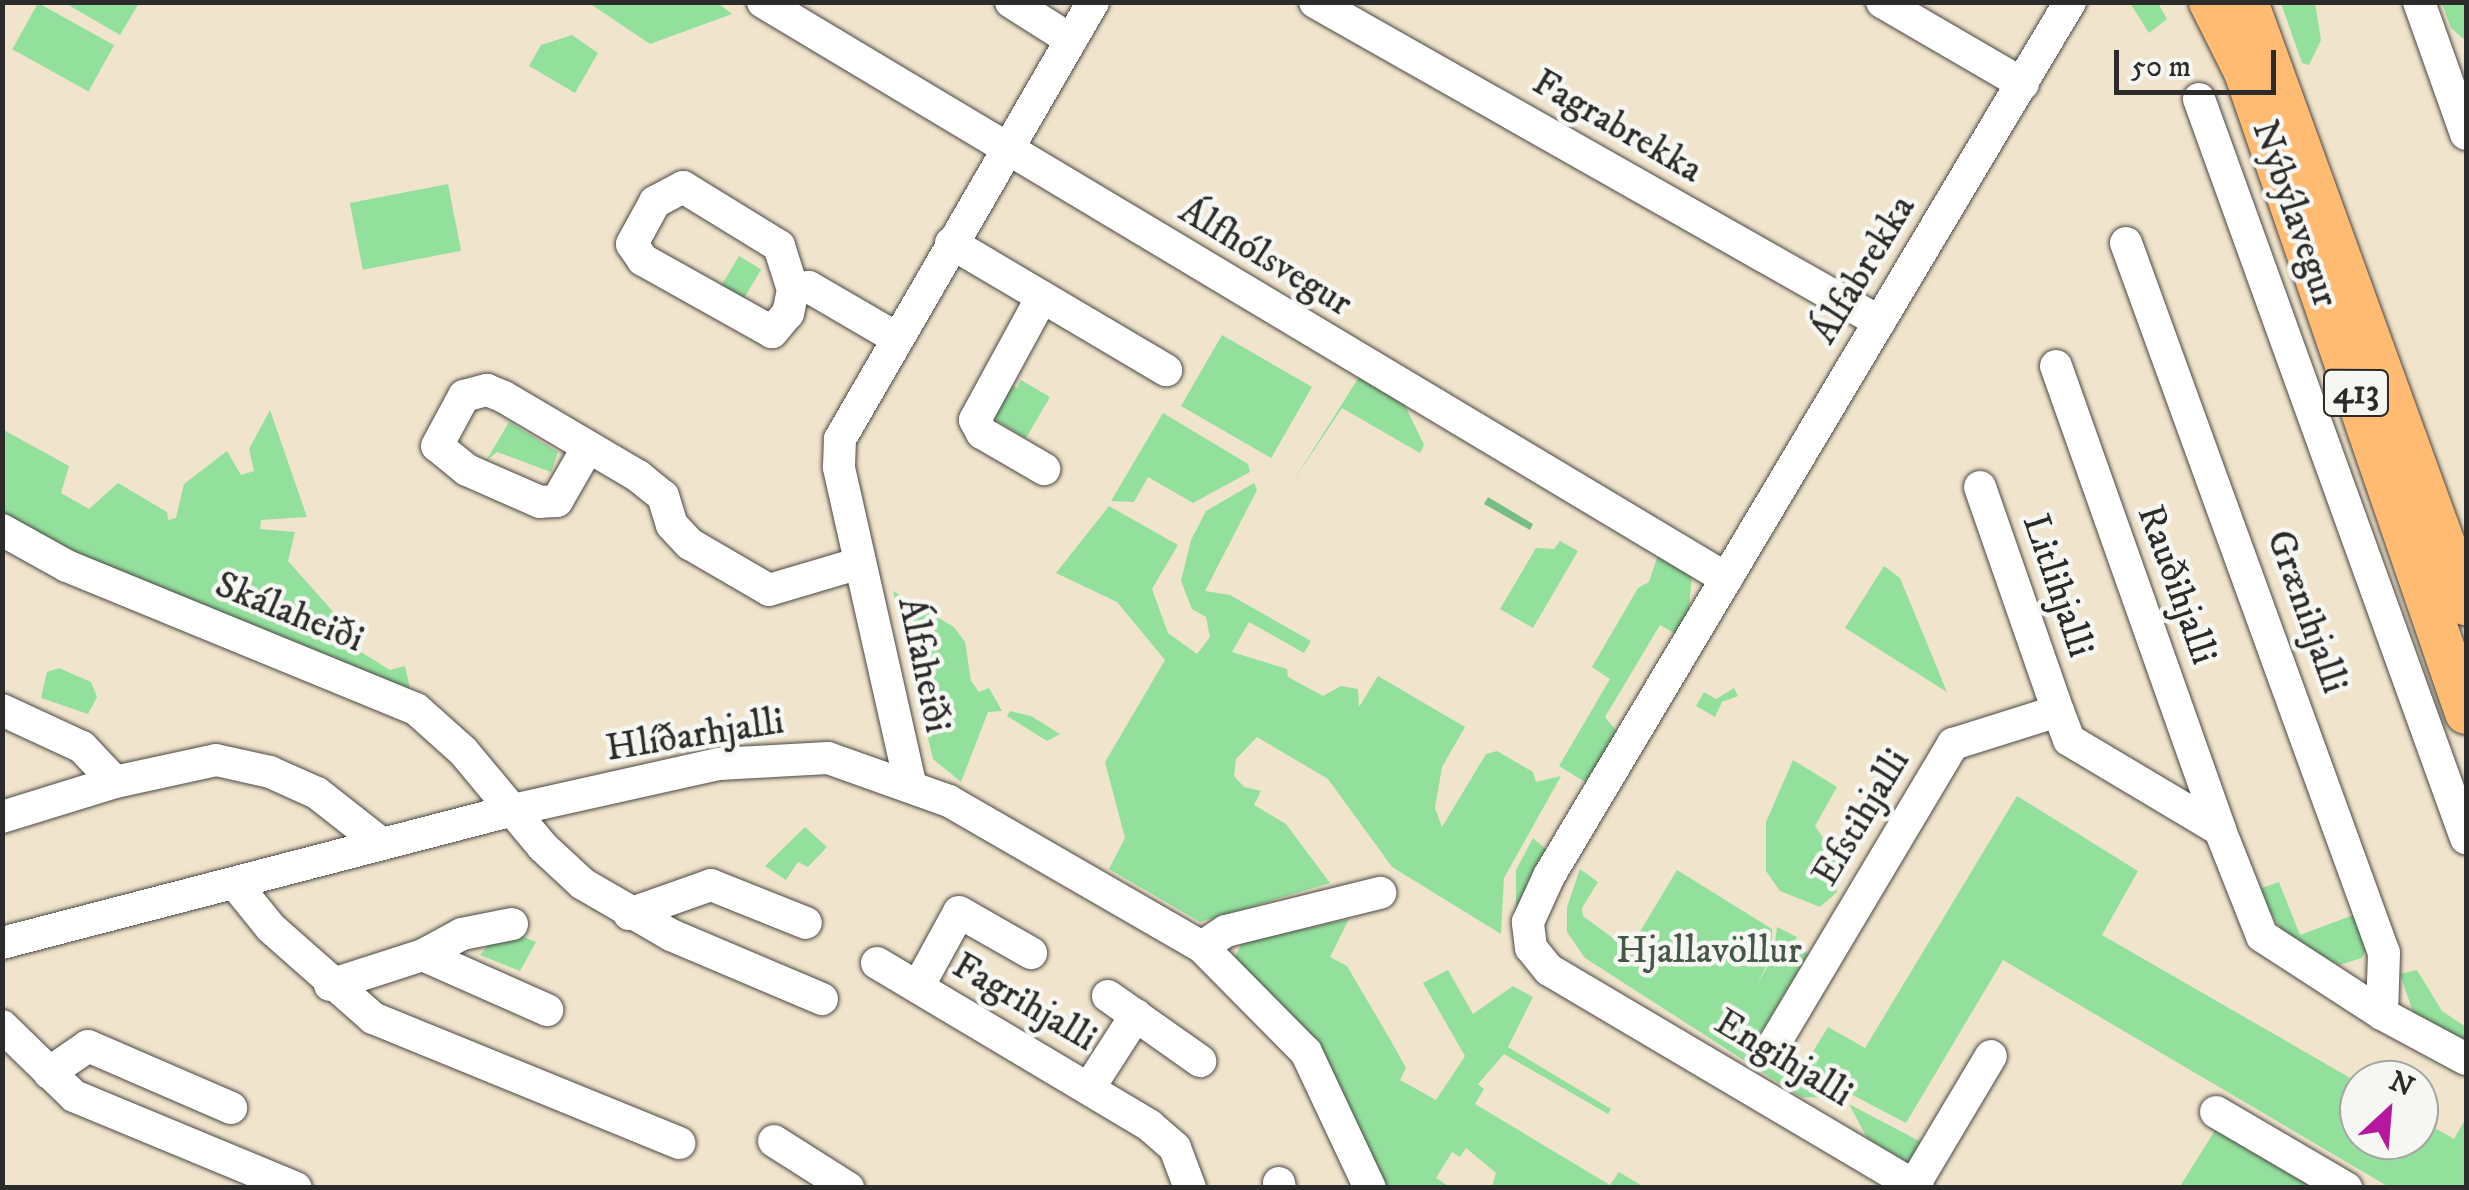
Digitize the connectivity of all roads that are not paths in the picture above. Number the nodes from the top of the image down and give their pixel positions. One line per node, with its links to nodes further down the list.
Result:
1 (764, 2): 15 (street, Álfhólsvegur)
2 (1010, 2): 10 (street)
3 (1093, 2): 10 (street, Álfaheiði)
4 (1315, 2): 20 (street, Fagrabrekka)
5 (1882, 2): 11 (street)
6 (2070, 2): 11 (street, Álfabrekka)
7 (2210, 2): 33 (main road, Nýbýlavegur / 413)
8 (2247, 2): 30 (main road, Nýbýlavegur / 413)
9 (2419, 2): 12 (street)
10 (1071, 40): 15 (street, Álfaheiði)
11 (2023, 84): 20 (street, Álfabrekka)
12 (2458, 86): 14 (street)
13 (2199, 99): 39 (street)
14 (2466, 134)
15 (1005, 151): 17 (street, Álfaheiði); 29 (street, Álfhólsvegur)
16 (2126, 243): 55 (street, Grænihjalli)
17 (950, 244): 19 (street); 21 (street, Álfaheiði)
18 (794, 290): 18 (street); 21 (street)
19 (1042, 297): 23 (street); 25 (street)
20 (1880, 322): 29 (street, Álfabrekka)
21 (895, 338): 28 (street, Álfaheiði)
22 (2056, 366): 38 (street, Rauðihjalli)
23 (1166, 370)
24 (588, 448): 28 (street, Álfaheiði)
25 (1044, 469)
26 (1980, 487): 32 (street, Litlihjalli)
27 (2, 530): 36 (street, Skálaheiði)
28 (860, 563): 35 (street, Álfaheiði)
29 (1728, 579): 67 (street, Engihjalli)
30 (2466, 604)
31 (2, 710): 34 (street)
32 (2058, 710): 38 (street); 57 (street, Efstihjalli)
33 (2466, 713)
34 (115, 782): 37 (street); 40 (street)
35 (910, 783): 36 (street, Hlíðarhjalli); 47 (street, Hlíðarhjalli)
36 (517, 809): 40 (street, Hlíðarhjalli); 43 (street)
37 (2, 818)
38 (2220, 830): 55 (street)
39 (2466, 838)
40 (378, 841): 41 (street, Hlíðarhjalli)
41 (237, 886): 46 (street, Hlíðarhjalli); 51 (street)
42 (1380, 893): 47 (street)
43 (628, 914): 44 (street); 53 (street)
44 (806, 923)
45 (512, 924): 49 (street)
46 (2, 942)
47 (1202, 946): 71 (street, Hlíðarhjalli)
48 (1031, 953): 52 (street, Fagrihjalli)
49 (423, 955): 51 (street); 54 (street)
50 (877, 963): 52 (street, Fagrihjalli)
51 (330, 985): 66 (street)
52 (918, 987): 62 (street, Fagrihjalli)
53 (822, 1000)
54 (546, 1010)
55 (2382, 1014): 59 (street)
56 (2, 1026): 61 (street)
57 (1773, 1046)
58 (1991, 1056): 67 (street)
59 (2466, 1059)
60 (1200, 1061): 62 (street, Fagrihjalli)
61 (49, 1073): 63 (street); 68 (street)
62 (1089, 1088): 70 (street, Fagrihjalli)
63 (231, 1108)
64 (2216, 1112): 72 (street)
65 (774, 1141): 69 (street)
66 (680, 1143)
67 (1916, 1186)
68 (296, 1188)
69 (848, 1188)
70 (1190, 1188)
71 (1370, 1188)
72 (2346, 1188)

